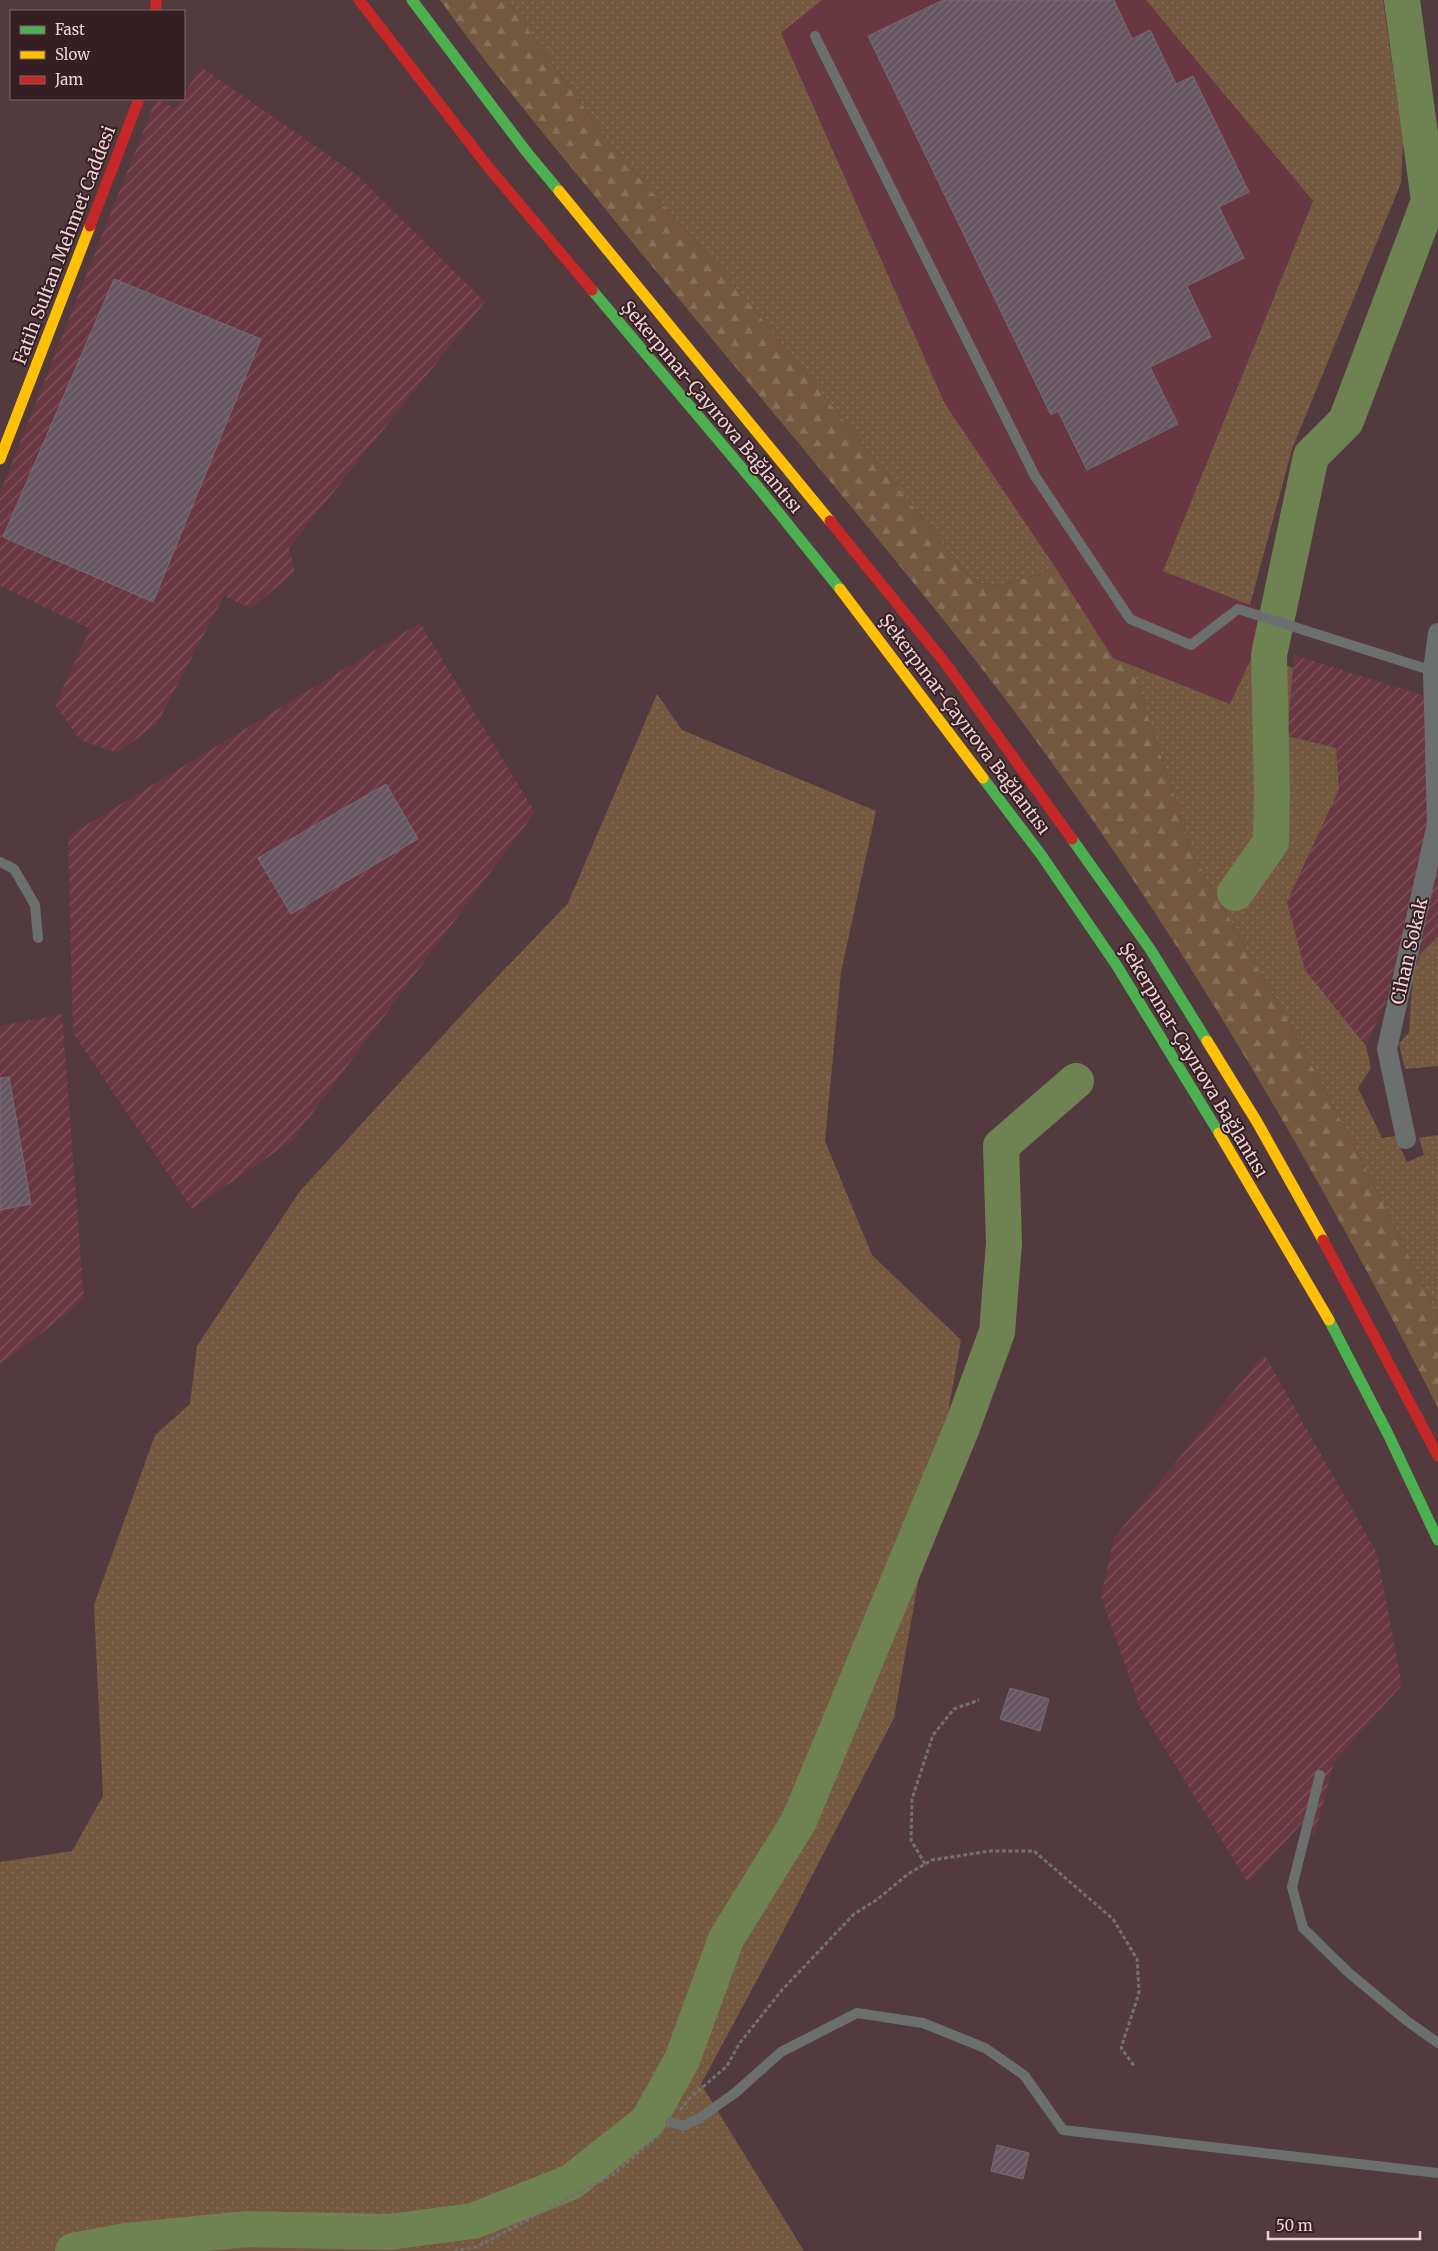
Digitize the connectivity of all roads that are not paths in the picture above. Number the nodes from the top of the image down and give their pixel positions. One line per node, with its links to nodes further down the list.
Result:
1 (359, 0): 12 (main road, Şekerpınar-Çayırova Bağlantısı)
2 (412, 0): 11 (main road, Şekerpınar-Çayırova Bağlantısı)
3 (816, 36): 7 (lane)
4 (139, 100): 5 (main road, Fatih Sultan Mehmet Caddesi)
5 (0, 459)
6 (1438, 633): 7 (street, Cihan Sokak)
7 (1435, 672): 10 (street, Cihan Sokak)
8 (0, 862): 9 (lane)
9 (38, 938)
10 (1406, 1139)
11 (1438, 1456)
12 (1438, 1540)
13 (1320, 1775): 14 (lane)
14 (1438, 2043)
15 (670, 2122): 16 (lane)
16 (1438, 2173)

